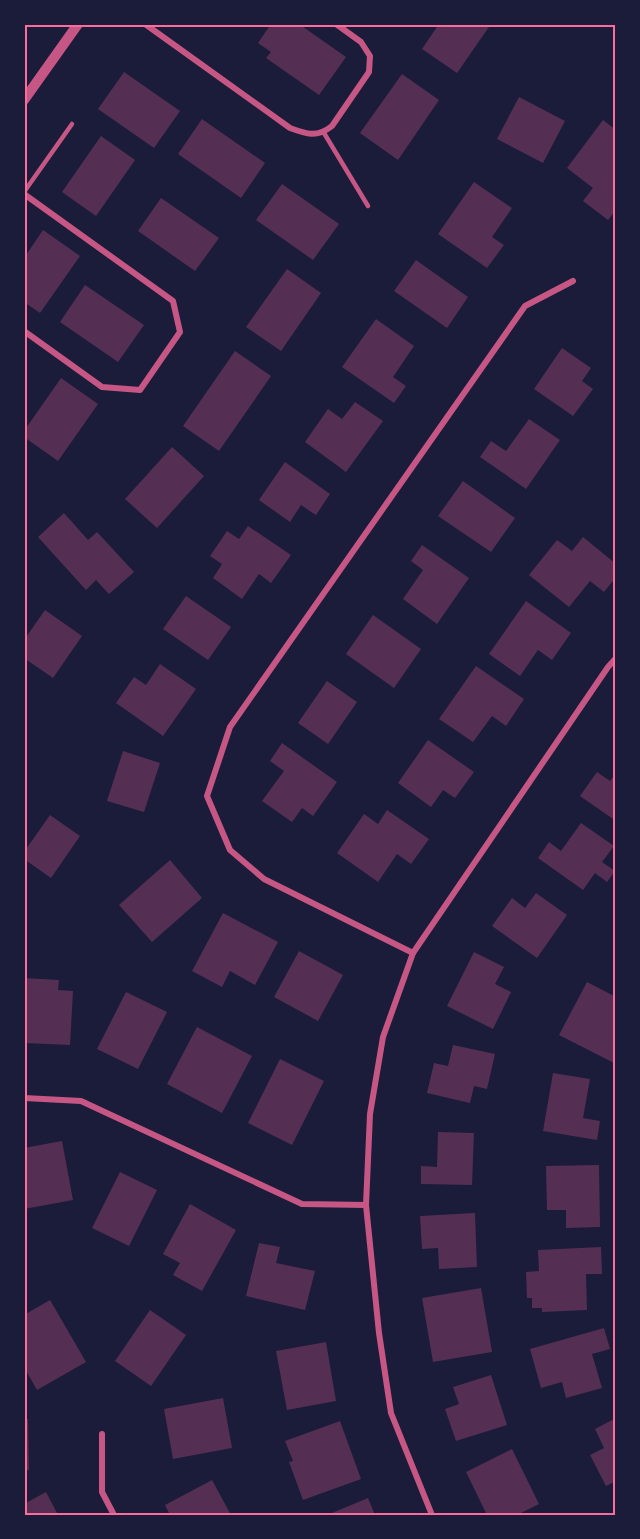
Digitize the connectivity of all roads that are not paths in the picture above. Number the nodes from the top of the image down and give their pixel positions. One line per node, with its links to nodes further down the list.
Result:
1 (78, 24): 4 (street)
2 (145, 24): 6 (street)
3 (336, 24): 6 (street)
4 (24, 100)
5 (72, 124): 7 (lane)
6 (324, 133): 8 (lane)
7 (24, 193): 10 (street)
8 (368, 206)
9 (573, 281): 12 (street)
10 (24, 331)
11 (616, 658): 12 (street)
12 (413, 953): 14 (street)
13 (24, 1098): 14 (street)
14 (366, 1205): 17 (street)
15 (102, 1434): 16 (street)
16 (114, 1515)
17 (432, 1515)

